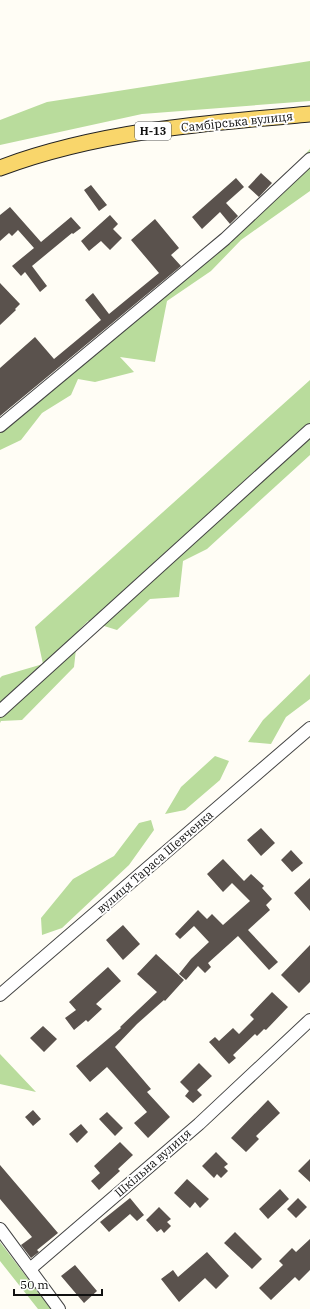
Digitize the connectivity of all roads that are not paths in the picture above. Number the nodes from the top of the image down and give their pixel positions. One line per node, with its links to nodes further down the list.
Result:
1 (310, 114): 3 (main road, Самбірська вулиця / Н-13)
2 (310, 159): 4 (street)
3 (0, 168)
4 (0, 426)
5 (310, 430): 6 (street)
6 (0, 711)
7 (310, 728): 8 (street, вулиця Тараса Шевченка)
8 (0, 995)
9 (310, 1020): 11 (street, Шкільна вулиця)
10 (0, 1229): 11 (street)
11 (30, 1269): 12 (street)
12 (59, 1309)

